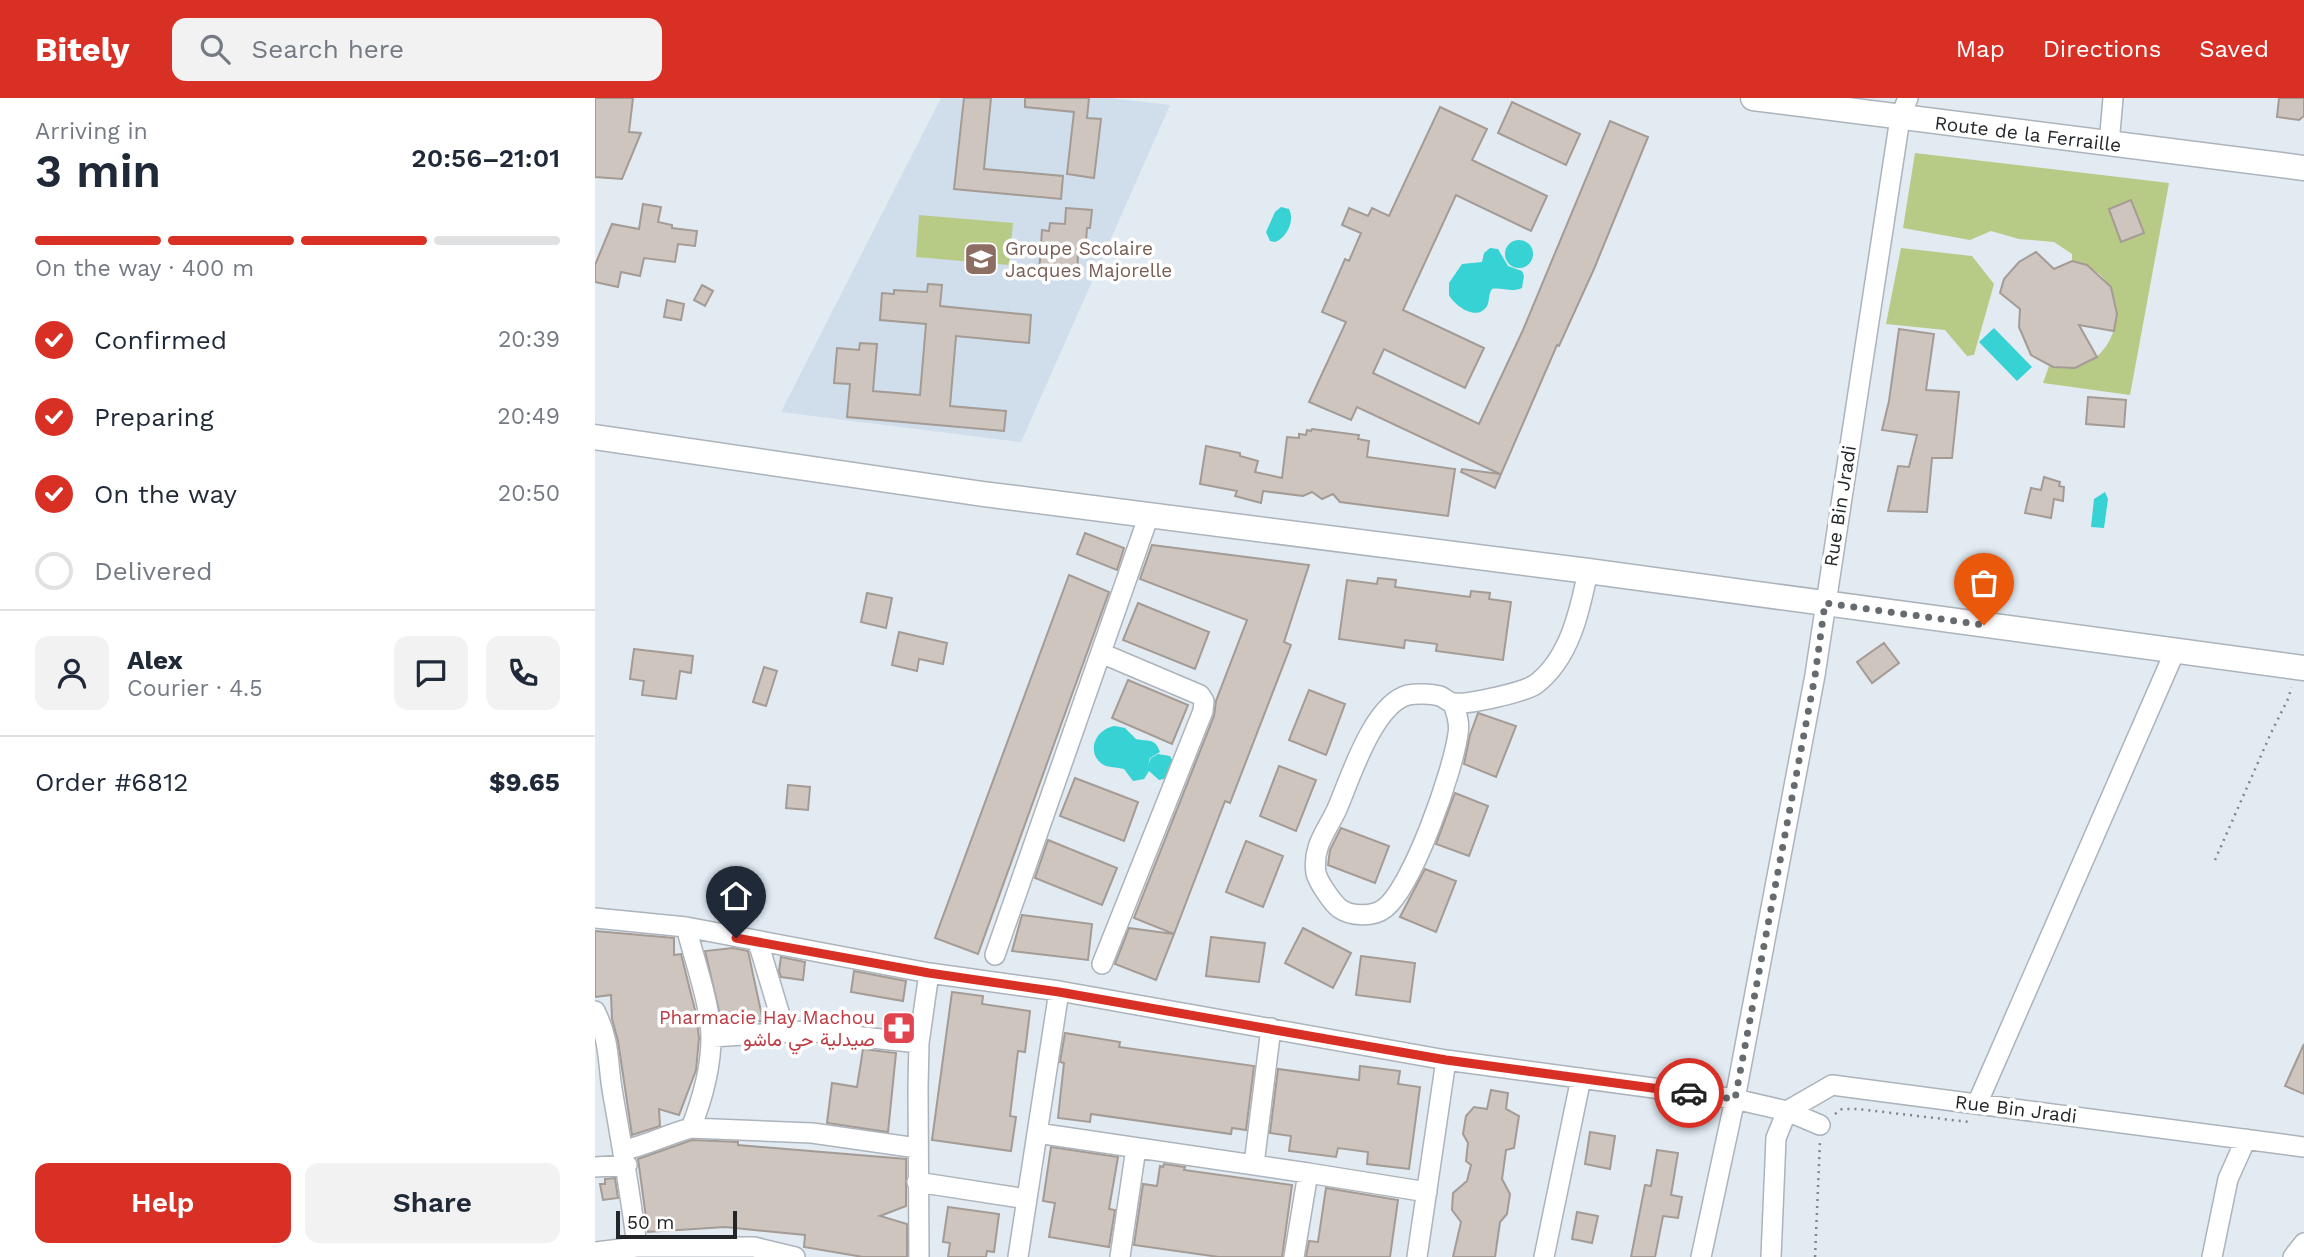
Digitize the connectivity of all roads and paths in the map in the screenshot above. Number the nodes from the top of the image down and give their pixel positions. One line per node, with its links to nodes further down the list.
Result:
1 (1753, 98): 3 (street, Route de la Ferraille)
2 (2113, 98): 4 (street)
3 (1901, 105): 4 (street, Route de la Ferraille); 9 (street, Rue Bin Jradi)
4 (2109, 144): 5 (street, Route de la Ferraille)
5 (2304, 167)
6 (595, 437): 7 (street)
7 (1149, 515): 8 (street); 11 (street)
8 (1588, 571): 9 (street); 13 (street)
9 (1825, 603): 10 (street); 29 (street, Rue Bin Jradi)
10 (2175, 651): 12 (street); 30 (street)
11 (1101, 653): 18 (street); 19 (street)
12 (2300, 667): 14 (path)
13 (1453, 704): 13 (street)
14 (2215, 860)
15 (595, 918): 16 (street)
16 (686, 927): 17 (street); 25 (street)
17 (758, 942): 20 (street); 24 (street)
18 (995, 955)
19 (1103, 964)
20 (929, 973): 21 (street); 26 (street)
21 (1059, 992): 23 (street); 35 (street)
22 (595, 1011): 40 (street)
23 (1271, 1028): 27 (street); 41 (street)
24 (785, 1032): 25 (street); 26 (street)
25 (712, 1037): 34 (street)
26 (919, 1043): 38 (street)
27 (1446, 1060): 28 (street); 45 (street)
28 (1581, 1078): 29 (street); 56 (street)
29 (1735, 1099): 32 (street); 57 (street, Rue Bin Jradi)
30 (1977, 1104): 32 (street, Rue Bin Jradi); 36 (street, Rue Bin Jradi)
31 (1858, 1108): 33 (path)
32 (1787, 1111): 33 (street); 58 (street)
33 (1821, 1125): 59 (path)
34 (691, 1128): 38 (street); 40 (street)
35 (1037, 1133): 39 (street); 46 (street)
36 (2246, 1139): 37 (street, Rue Bin Jradi); 60 (street)
37 (2304, 1147)
38 (917, 1148): 44 (street)
39 (1136, 1148): 41 (street); 53 (street)
40 (625, 1158): 42 (street); 47 (street)
41 (1254, 1164): 43 (street)
42 (595, 1167)
43 (1308, 1173): 45 (street); 54 (street)
44 (917, 1182): 46 (street); 51 (street)
45 (1427, 1192): 55 (street)
46 (1027, 1199): 52 (street)
47 (637, 1247): 48 (street); 49 (street)
48 (595, 1252)
49 (754, 1252): 50 (street)
50 (795, 1257)
51 (919, 1257)
52 (1018, 1257)
53 (1121, 1257)
54 (1294, 1257)
55 (1417, 1257)
56 (1544, 1257)
57 (1701, 1257)
58 (1770, 1257)
59 (1815, 1257)
60 (2213, 1257)

